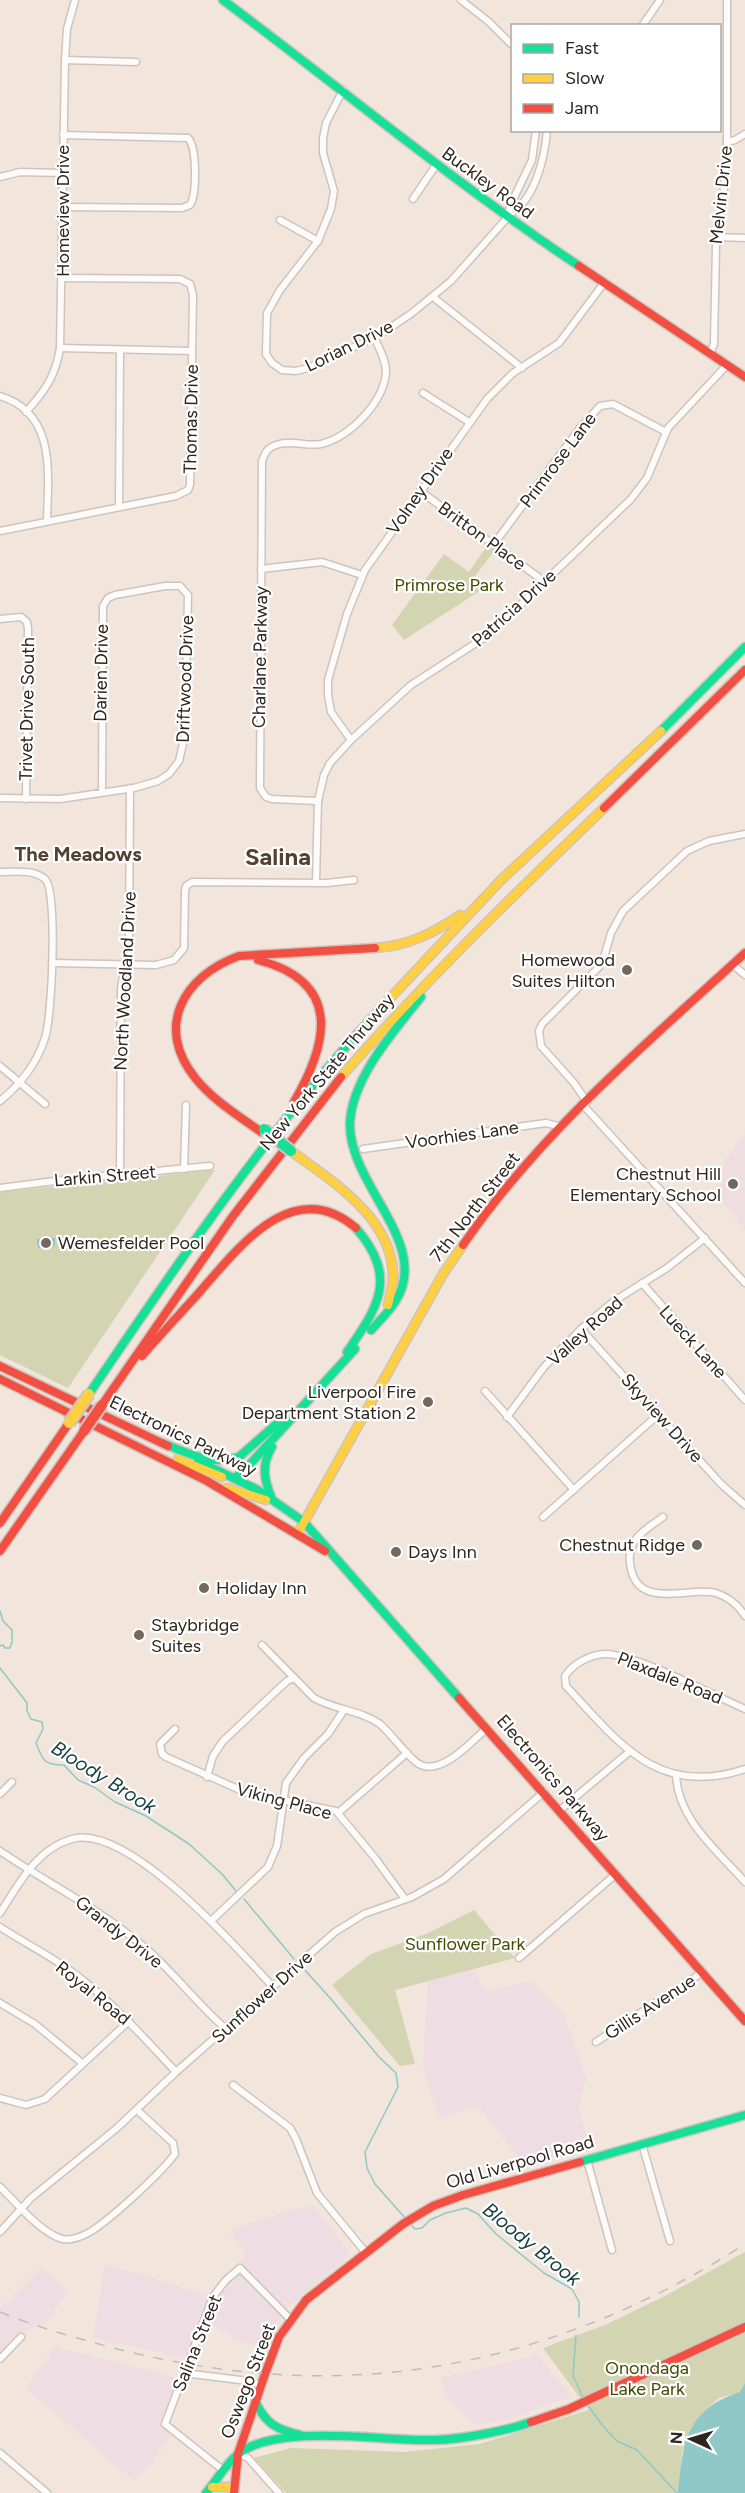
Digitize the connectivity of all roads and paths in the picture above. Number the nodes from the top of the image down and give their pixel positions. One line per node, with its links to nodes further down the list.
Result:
1 (75, 0): 8 (street, Homeview Drive)
2 (223, 0): 10 (main road, Buckley Road)
3 (461, 0): 7 (street)
4 (660, 0): 6 (street)
5 (727, 0): 15 (street, Melvin Drive)
6 (643, 24)
7 (511, 43)
8 (64, 60): 9 (street); 14 (street, Homeview Drive)
9 (136, 62)
10 (344, 90): 18 (main road, Buckley Road); 27 (street, Lorian Drive)
11 (536, 132): 16 (street)
12 (547, 132): 17 (street, Lorian Drive)
13 (745, 134): 15 (street)
14 (63, 135): 19 (street, Homeview Drive); 22 (street)
15 (727, 142): 25 (street, Melvin Drive)
16 (532, 160): 17 (street); 23 (street)
17 (541, 164): 23 (street, Lorian Drive)
18 (436, 165): 21 (street); 23 (main road, Buckley Road)
19 (63, 173): 20 (street); 22 (street, Homeview Drive)
20 (0, 177)
21 (412, 199)
22 (63, 207): 28 (street, Homeview Drive)
23 (508, 216): 29 (main road, Buckley Road); 30 (street, Lorian Drive)
24 (280, 220): 27 (street)
25 (717, 237): 26 (street); 35 (street, Melvin Drive)
26 (745, 238)
27 (318, 241): 31 (street, Lorian Drive)
28 (62, 278): 32 (street, Homeview Drive); 34 (street, Thomas Drive)
29 (604, 283): 35 (main road, Buckley Road); 37 (street, Volney Drive)
30 (433, 297): 31 (street, Lorian Drive); 37 (street)
31 (374, 337): 49 (street, Charlane Parkway)
32 (60, 348): 33 (street); 41 (street, Homeview Drive)
33 (120, 350): 34 (street); 45 (street)
34 (192, 351): 45 (street, Thomas Drive)
35 (710, 354): 36 (main road, Buckley Road)
36 (727, 365): 38 (main road, Buckley Road); 43 (street, Patricia Drive)
37 (522, 368): 42 (street, Volney Drive)
38 (745, 376)
39 (423, 393): 42 (street)
40 (0, 396): 41 (street)
41 (26, 412): 46 (street)
42 (469, 422): 44 (street, Volney Drive)
43 (666, 432): 48 (street, Primrose Lane); 51 (street, Patricia Drive)
44 (420, 490): 48 (street, Britton Place); 50 (street, Volney Drive)
45 (119, 507): 46 (street, Thomas Drive)
46 (47, 521): 47 (street, Thomas Drive)
47 (0, 531)
48 (494, 544): 51 (street, Britton Place)
49 (261, 568): 50 (street); 61 (street, Charlane Parkway)
50 (362, 575): 56 (street, Volney Drive)
51 (545, 582): 56 (street, Patricia Drive)
52 (183, 589): 57 (street, Driftwood Drive); 58 (street, Darien Drive)
53 (0, 619): 60 (street, Trivet Drive South)
54 (745, 647): 65 (main road, New York State Thruway)
55 (745, 670): 67 (main road, New York State Thruway)
56 (351, 740): 61 (street, Patricia Drive)
57 (130, 789): 58 (street, Driftwood Drive); 70 (street, North Woodland Drive)
58 (102, 791): 60 (street, Driftwood Drive)
59 (0, 798): 60 (street, Driftwood Drive)
60 (26, 799)
61 (318, 801): 66 (street, Patricia Drive)
62 (745, 834): 76 (street)
63 (0, 872): 69 (street)
64 (354, 880): 66 (street)
65 (501, 880): 80 (main road); 81 (main road, New York State Thruway)
66 (316, 882): 70 (street)
67 (464, 944): 92 (main road); 96 (main road, New York State Thruway)
68 (745, 953): 71 (main road, 7th North Street)
69 (52, 963): 70 (street); 74 (street)
70 (126, 964): 86 (street, North Woodland Drive)
71 (732, 964): 72 (street); 76 (main road, 7th North Street)
72 (745, 975)
73 (0, 1066): 74 (street)
74 (20, 1083): 75 (street); 77 (street)
75 (0, 1101)
76 (585, 1103): 79 (main road, 7th North Street); 88 (street)
77 (45, 1104)
78 (186, 1105): 85 (street)
79 (562, 1127): 82 (street, Voorhies Lane); 108 (main road, 7th North Street)
80 (262, 1131): 81 (main road); 83 (main road, bridge)
81 (276, 1132): 114 (main road, New York State Thruway, bridge)
82 (363, 1149)
83 (290, 1152): 92 (main road); 93 (main road)
84 (210, 1166): 85 (street, Larkin Street)
85 (184, 1169): 86 (street, Larkin Street)
86 (120, 1174): 87 (street, Larkin Street)
87 (0, 1188)
88 (705, 1238): 89 (street, Valley Road); 90 (street)
89 (642, 1283): 91 (street, Valley Road); 98 (street, Lueck Lane)
90 (745, 1283)
91 (581, 1329): 100 (street, Skyview Drive); 101 (street, Valley Road)
92 (371, 1330): 99 (main road)
93 (347, 1352): 96 (main road); 99 (main road)
94 (0, 1365): 103 (main road, Electronics Parkway)
95 (0, 1379): 102 (main road, Electronics Parkway)
96 (114, 1388): 116 (main road, New York State Thruway, bridge)
97 (485, 1391): 101 (street)
98 (745, 1400)
99 (295, 1411): 103 (main road); 104 (main road); 107 (main road)
100 (659, 1414): 106 (street); 109 (street, Skyview Drive)
101 (507, 1417): 106 (street)
102 (130, 1441): 104 (main road); 105 (main road, Electronics Parkway)
103 (162, 1443): 104 (main road, Electronics Parkway)
104 (234, 1478): 105 (main road); 107 (main road, Electronics Parkway)
105 (222, 1488): 110 (main road); 115 (main road, Electronics Parkway)
106 (574, 1490): 111 (street)
107 (272, 1499): 110 (main road, Electronics Parkway)
108 (317, 1500): 110 (main road); 113 (main road, 7th North Street)
109 (745, 1505)
110 (287, 1509): 113 (main road, Electronics Parkway)
111 (543, 1517)
112 (663, 1517): 118 (street)
113 (304, 1522): 115 (main road, 7th North Street); 117 (main road, Electronics Parkway)
114 (0, 1523)
115 (298, 1533): 117 (main road, Electronics Parkway)
116 (0, 1551)
117 (336, 1558): 123 (main road, Electronics Parkway)
118 (745, 1616)
119 (262, 1645): 120 (street)
120 (294, 1678): 122 (street); 129 (street)
121 (745, 1709): 125 (street, Plaxdale Road)
122 (344, 1710): 126 (street); 133 (street)
123 (487, 1728): 126 (street); 131 (main road, Electronics Parkway)
124 (175, 1730): 129 (street, Viking Place)
125 (629, 1752): 128 (street); 134 (street)
126 (406, 1753): 135 (street)
127 (745, 1769): 128 (street)
128 (676, 1775): 139 (street)
129 (207, 1777): 133 (street, Viking Place)
130 (12, 1782): 132 (street)
131 (544, 1792): 134 (main road, Electronics Parkway); 140 (street, Sunflower Drive)
132 (0, 1794)
133 (283, 1800): 135 (street, Viking Place); 142 (street)
134 (560, 1810): 138 (main road, Electronics Parkway)
135 (338, 1813): 140 (street, Viking Place)
136 (0, 1851): 137 (street, Grandy Drive)
137 (29, 1869): 141 (street); 142 (street); 150 (street, Grandy Drive)
138 (616, 1874): 144 (street); 145 (main road, Electronics Parkway)
139 (745, 1882)
140 (405, 1899): 146 (street, Sunflower Drive)
141 (0, 1913)
142 (211, 1921): 146 (street)
143 (0, 1927): 149 (street, Royal Road)
144 (519, 1958)
145 (703, 1972): 148 (main road, Electronics Parkway); 151 (street, Gillis Avenue)
146 (273, 1987): 150 (street, Sunflower Drive)
147 (0, 2003): 152 (street)
148 (743, 2014)
149 (129, 2020): 152 (street); 153 (street, Royal Road)
150 (226, 2029): 153 (street, Sunflower Drive)
151 (596, 2042)
152 (82, 2063): 155 (street)
153 (176, 2073): 156 (street, Sunflower Drive)
154 (234, 2085): 165 (street)
155 (0, 2098)
156 (137, 2109): 161 (street, Sunflower Drive); 161 (street)
157 (745, 2115): 158 (main road, Old Liverpool Road)
158 (642, 2144): 159 (main road, Old Liverpool Road); 163 (street)
159 (587, 2160): 164 (street); 165 (main road, Old Liverpool Road)
160 (0, 2187): 161 (street)
161 (22, 2208): 162 (street, Sunflower Drive)
162 (0, 2232)
163 (670, 2241)
164 (612, 2250)
165 (366, 2253): 166 (main road, Old Liverpool Road)
166 (326, 2285): 167 (main road, Oswego Street)
167 (290, 2319): 171 (street, Salina Street); 172 (main road, Oswego Street)
168 (745, 2327): 174 (main road)
169 (21, 2337): 170 (street)
170 (0, 2359)
171 (184, 2373): 172 (street); 177 (street, Salina Street)
172 (261, 2385): 173 (main road, Oswego Street)
173 (256, 2403): 174 (main road); 176 (main road, Oswego Street)
174 (312, 2437): 176 (main road)
175 (0, 2453): 180 (street)
176 (238, 2454): 177 (main road, Oswego Street); 179 (main road); 181 (street)
177 (224, 2471): 178 (main road, Oswego Street)
178 (209, 2490): 179 (main road)
179 (234, 2492)
180 (47, 2493)
181 (279, 2493)

